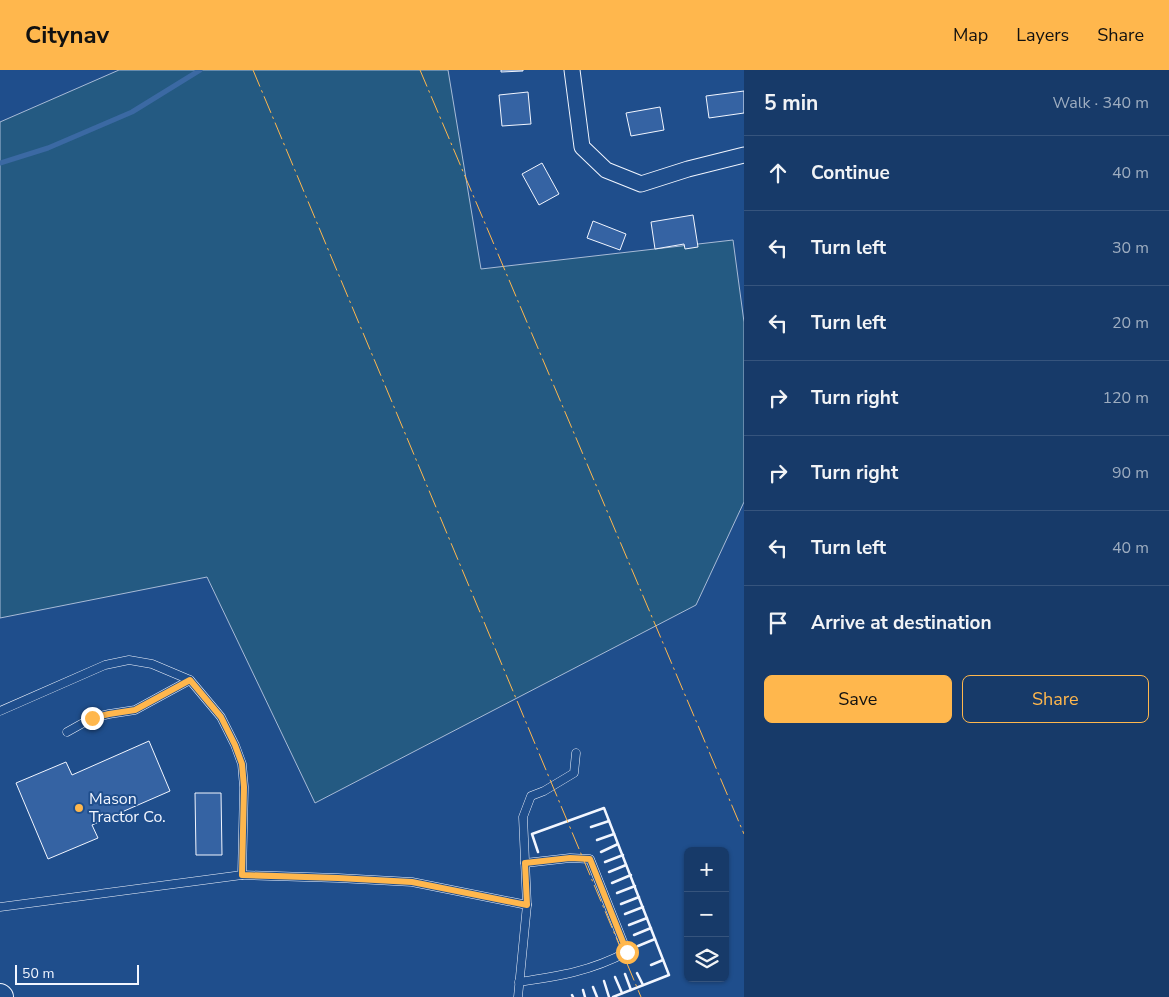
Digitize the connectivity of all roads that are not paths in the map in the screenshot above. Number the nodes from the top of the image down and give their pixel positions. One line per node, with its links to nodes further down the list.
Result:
1 (572, 70): 2 (street)
2 (744, 155)
3 (190, 680): 4 (lane); 5 (lane); 8 (lane)
4 (0, 712)
5 (67, 732)
6 (576, 753): 7 (lane)
7 (525, 863): 9 (lane); 11 (lane)
8 (242, 875): 9 (lane); 10 (lane)
9 (527, 905): 11 (lane)
10 (0, 907)
11 (519, 982): 12 (lane)
12 (518, 997)

